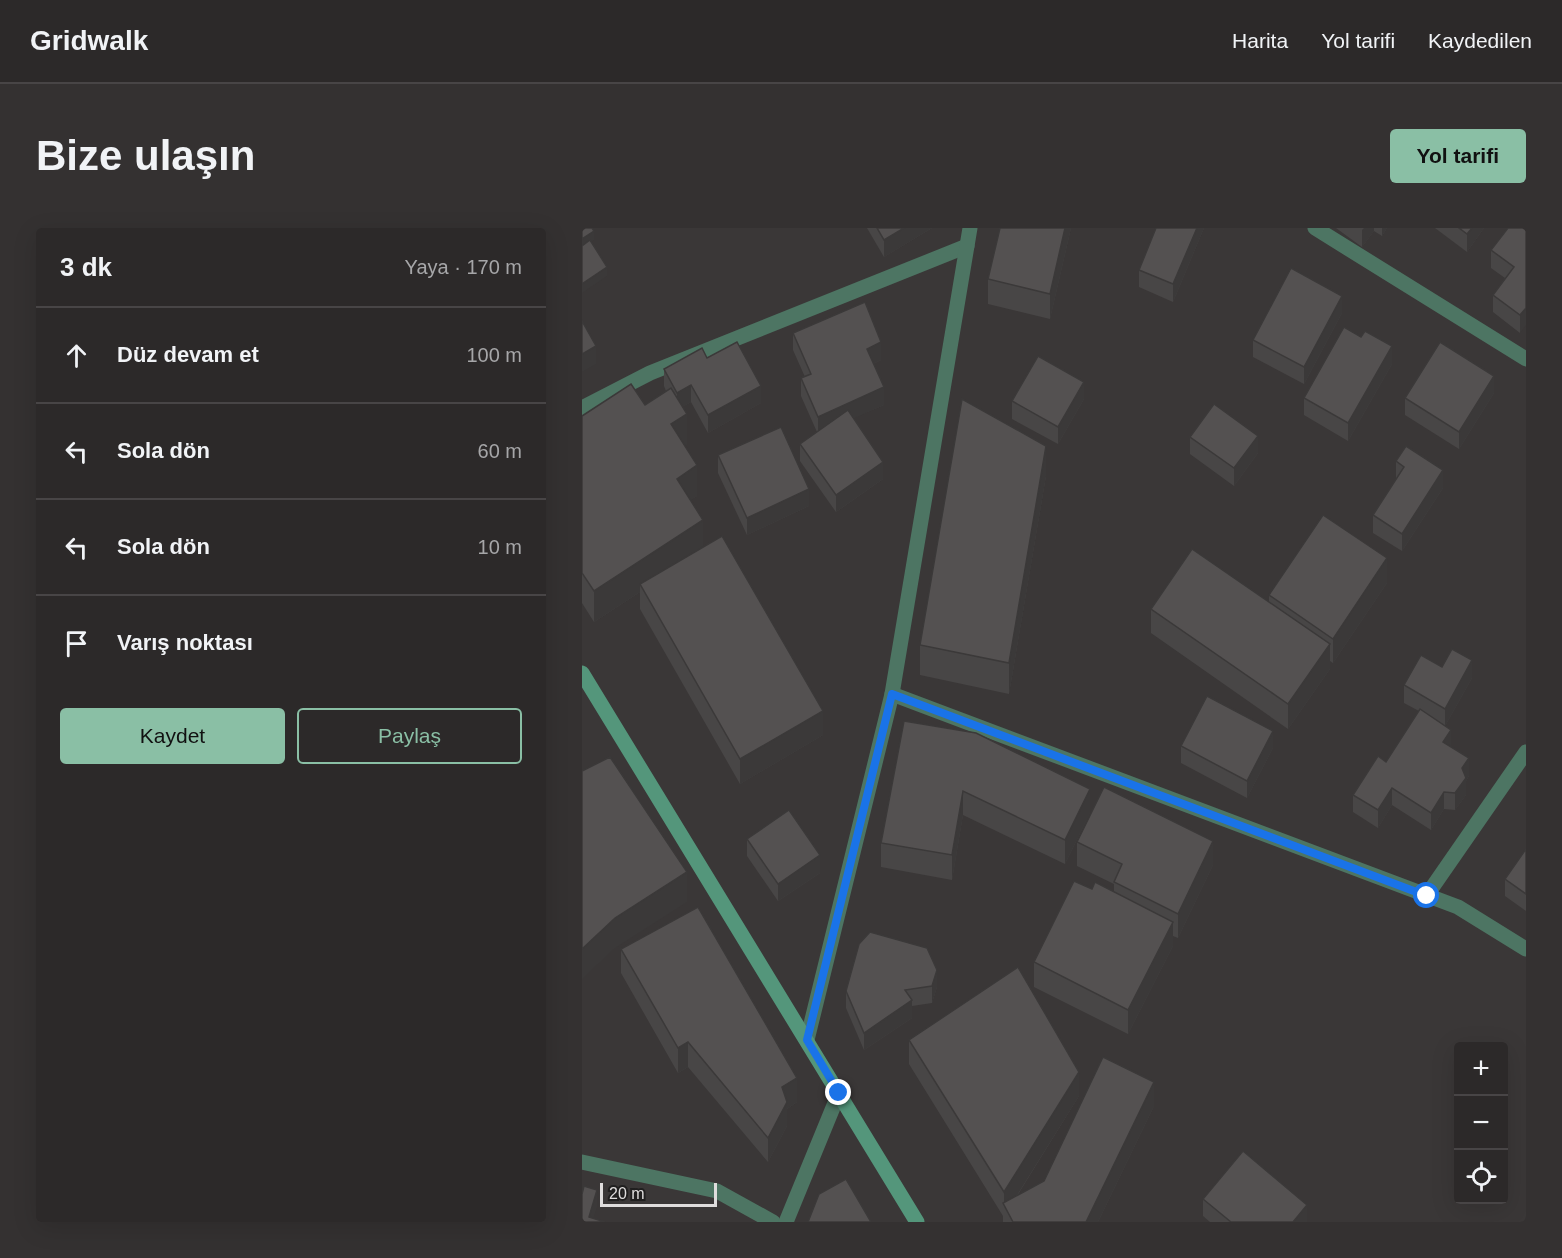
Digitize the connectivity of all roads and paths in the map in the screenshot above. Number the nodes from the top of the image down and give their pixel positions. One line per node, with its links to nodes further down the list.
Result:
1 (970, 228): 3 (street)
2 (1315, 228): 4 (street)
3 (967, 246): 5 (street); 7 (street)
4 (1526, 359)
5 (582, 408)
6 (582, 673): 11 (main road)
7 (892, 694): 9 (street); 11 (street)
8 (1526, 752): 9 (street)
9 (1427, 896): 10 (street)
10 (1526, 949)
11 (807, 1040): 12 (main road)
12 (839, 1093): 15 (street); 16 (main road)
13 (582, 1162): 14 (street)
14 (774, 1222)
15 (786, 1222)
16 (917, 1222)

